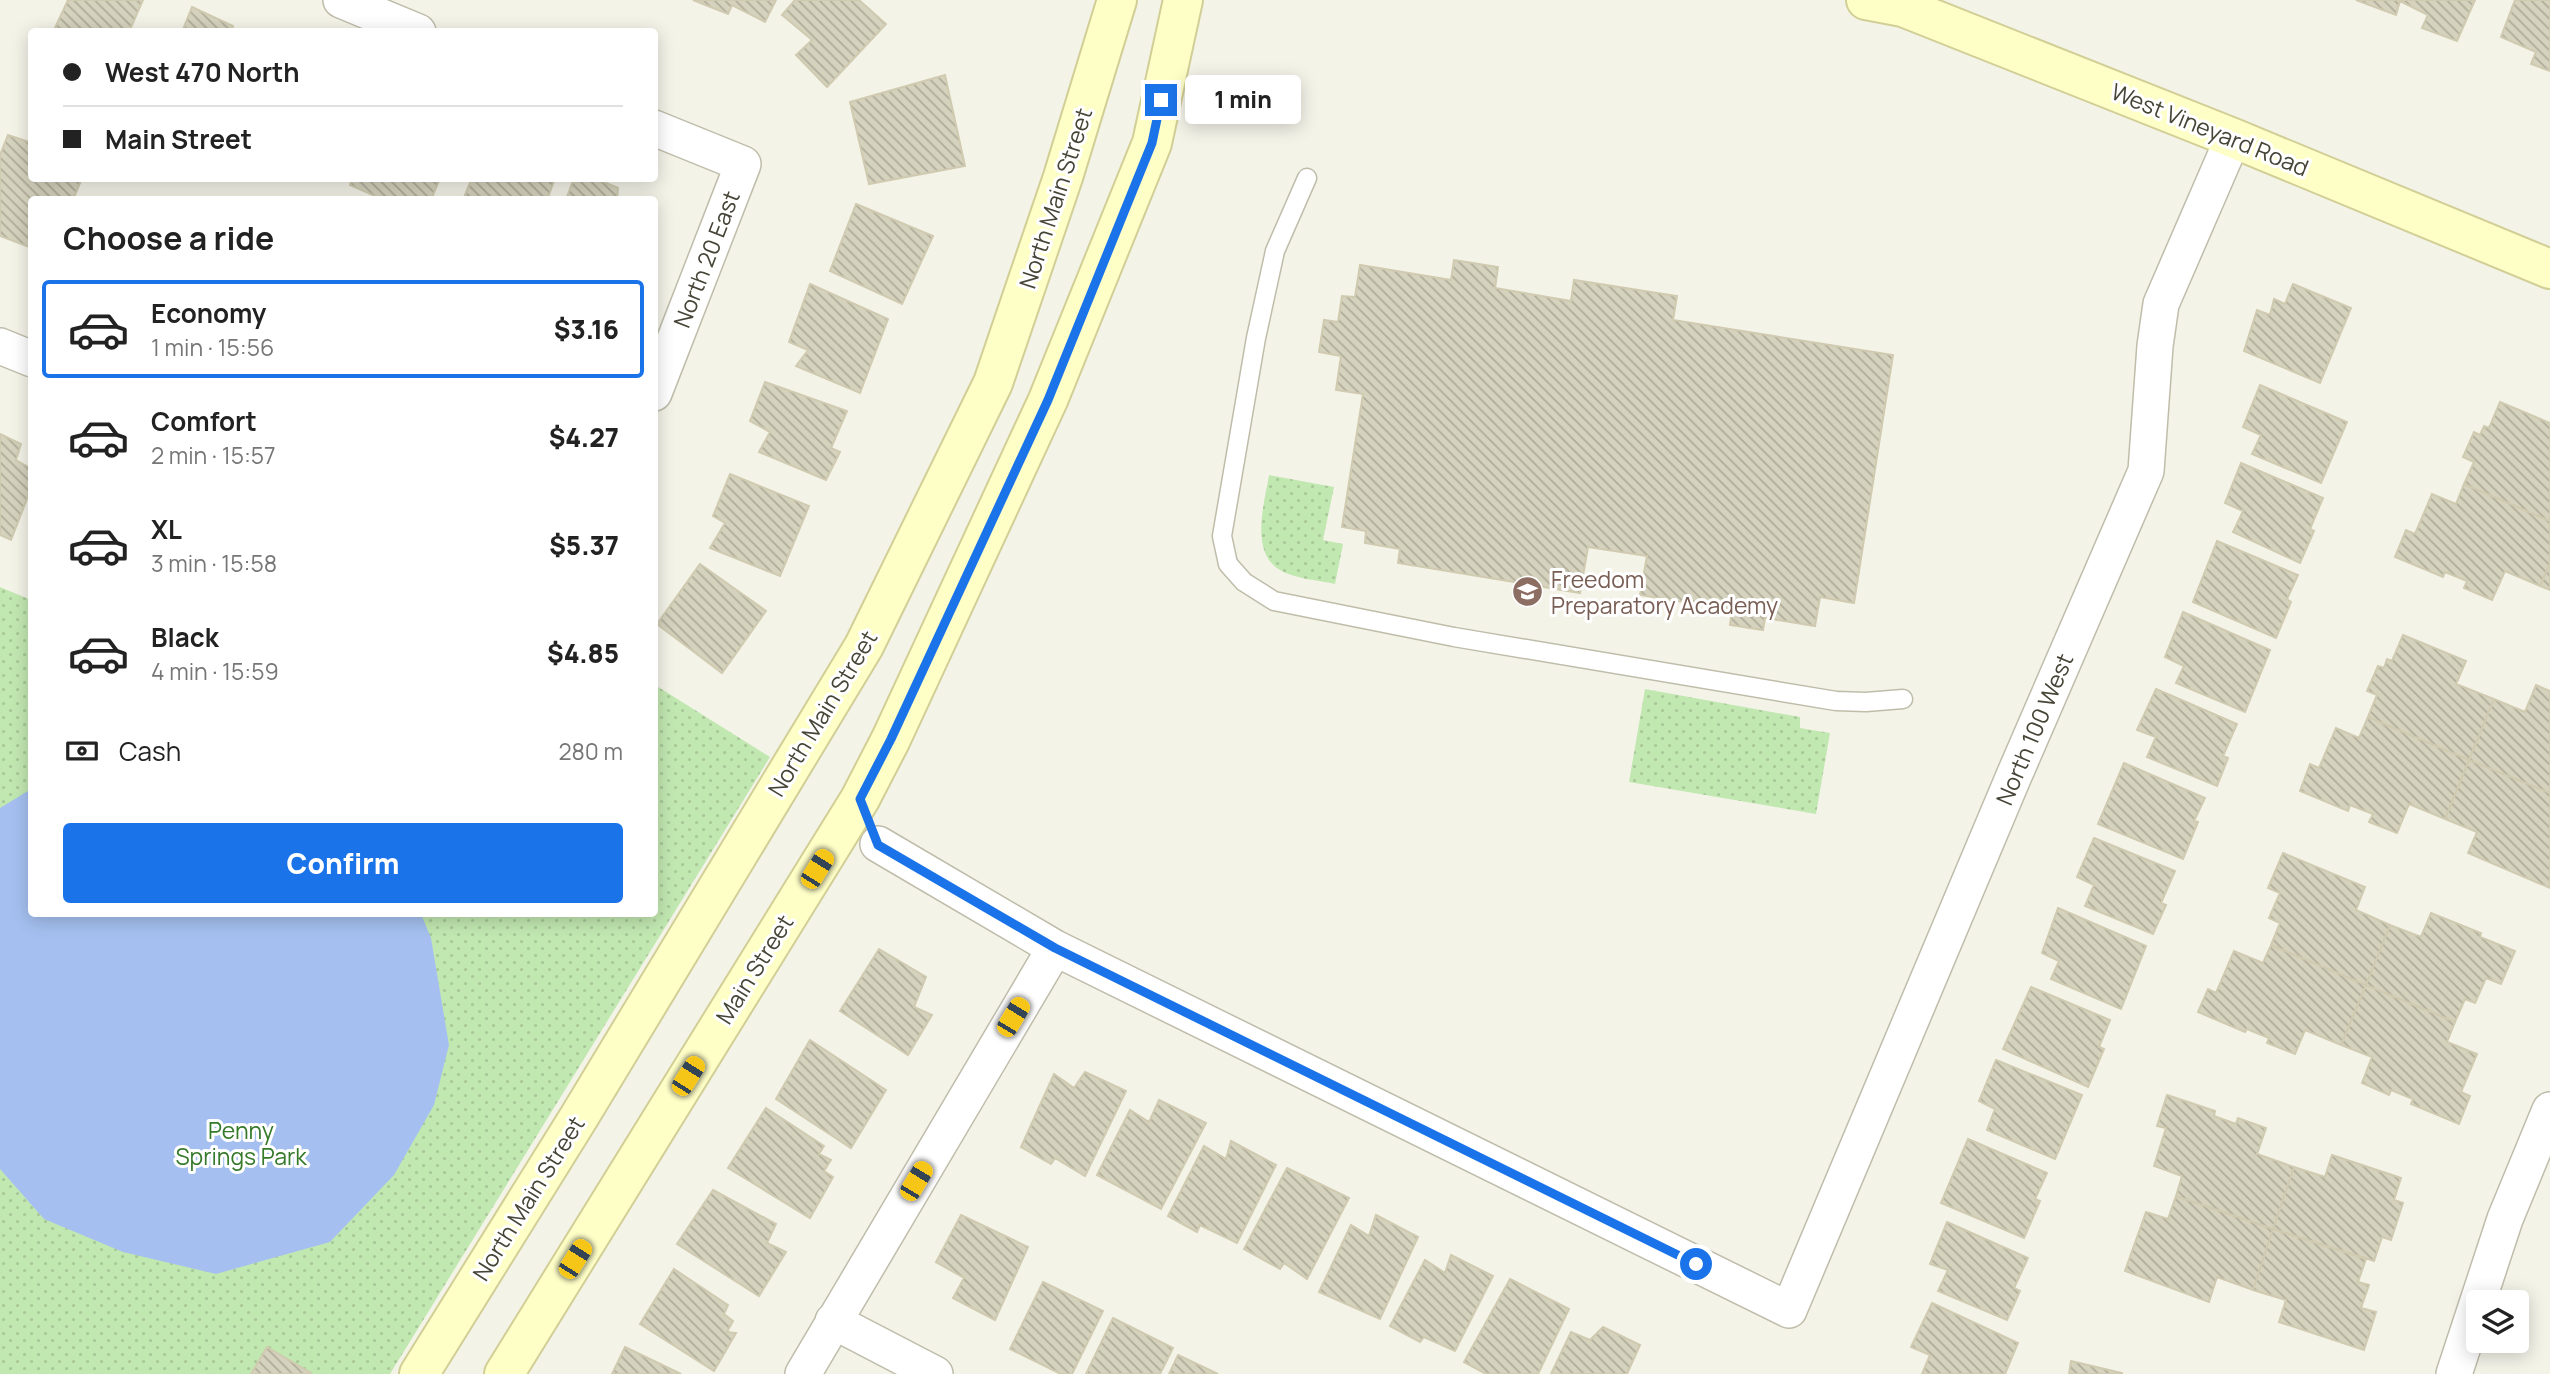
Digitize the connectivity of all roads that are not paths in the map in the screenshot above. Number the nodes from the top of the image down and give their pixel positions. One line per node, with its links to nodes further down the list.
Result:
1 (341, 0): 5 (street)
2 (1117, 0): 18 (main road, North Main Street)
3 (1183, 0): 14 (main road, Main Street)
4 (1866, 0): 7 (main road, West Vineyard Road)
5 (408, 28)
6 (658, 130): 12 (street, North 20 East)
7 (2233, 138): 9 (main road, West Vineyard Road); 15 (street, North 100 West)
8 (1307, 178): 13 (lane)
9 (2550, 269)
10 (0, 346): 11 (street)
11 (28, 357)
12 (658, 383)
13 (1903, 699)
14 (870, 825): 15 (street); 19 (main road, Main Street)
15 (1055, 948): 17 (street)
16 (2550, 1110): 22 (street)
17 (833, 1321): 20 (street); 21 (street)
18 (419, 1374)
19 (504, 1374)
20 (803, 1374)
21 (935, 1374)
22 (2454, 1374)

